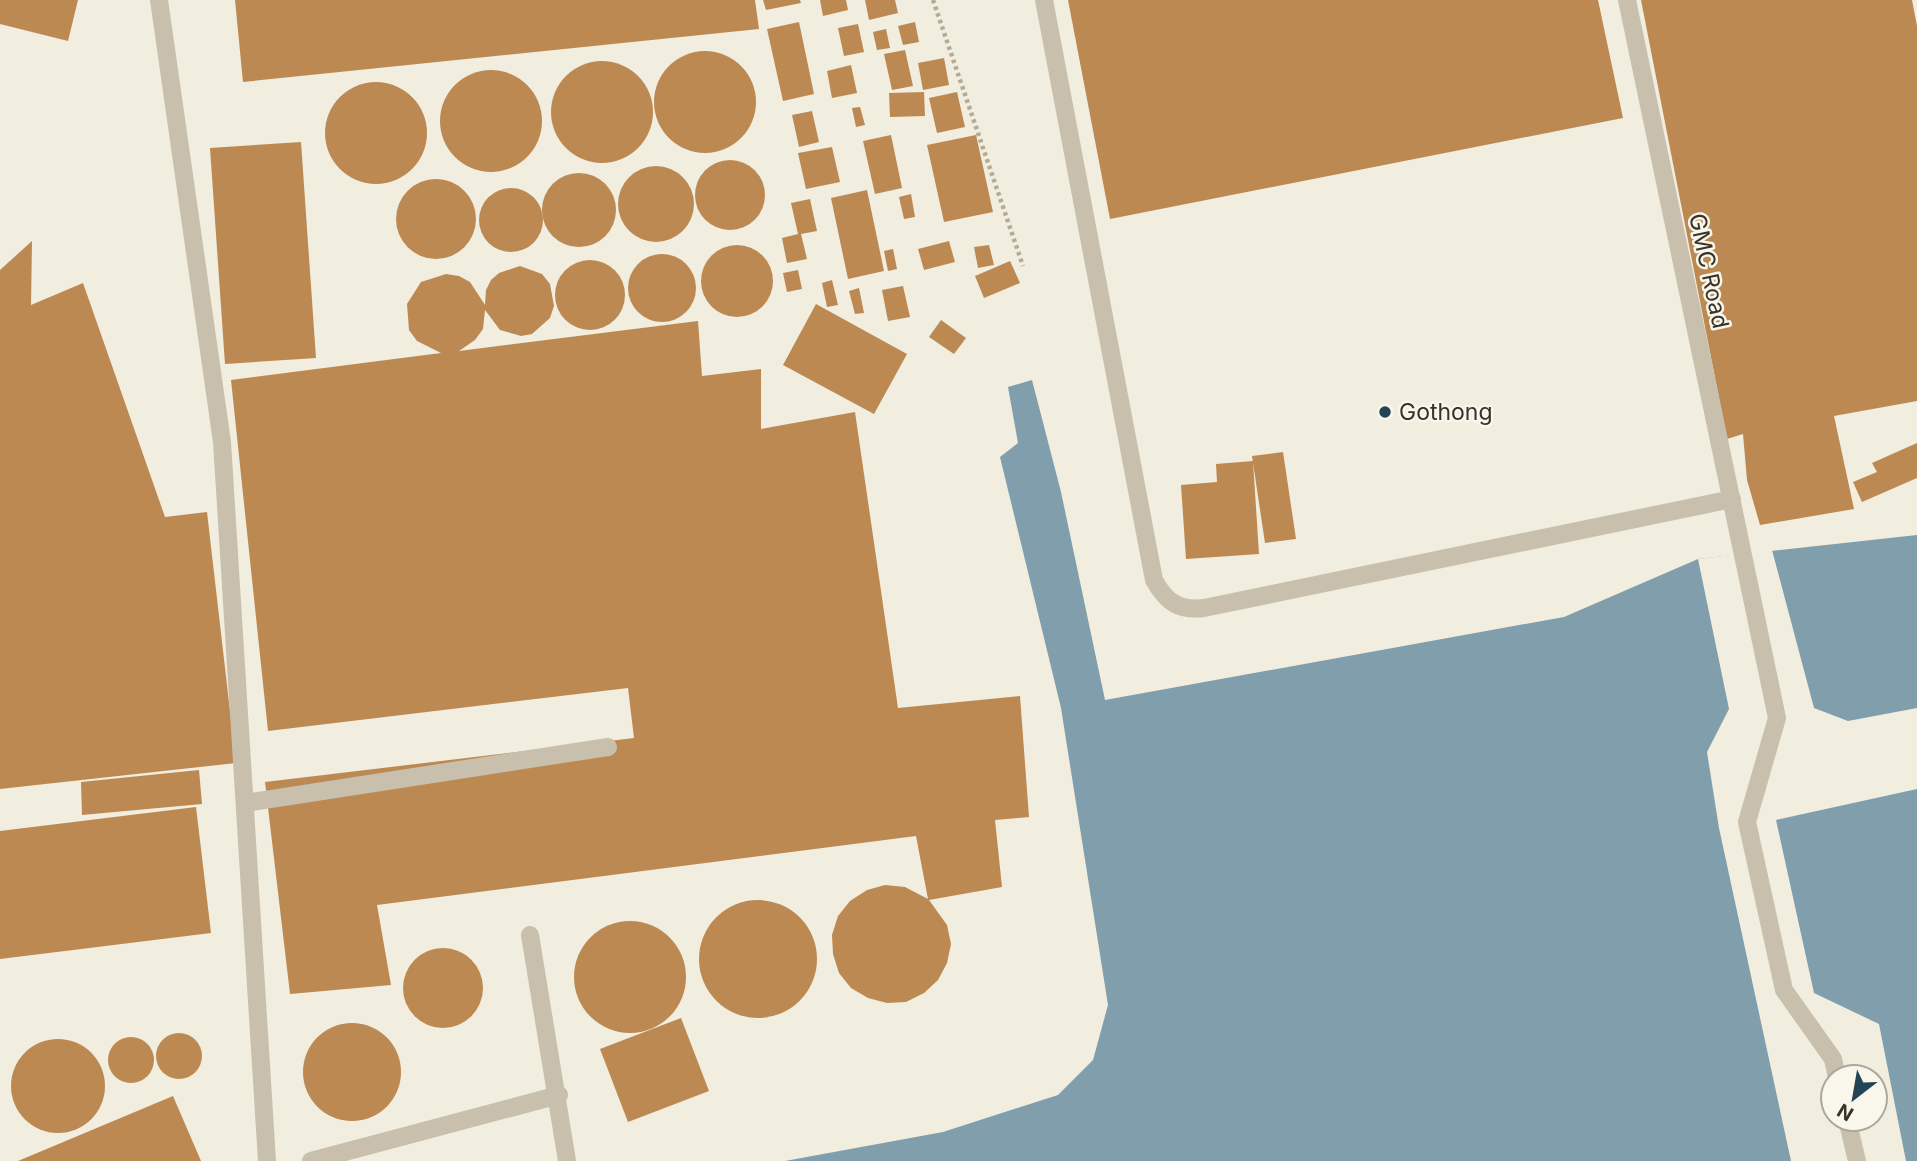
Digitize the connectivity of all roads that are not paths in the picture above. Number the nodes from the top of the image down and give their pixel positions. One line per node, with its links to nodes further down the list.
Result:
1 (159, 0): 6 (lane)
2 (1044, 0): 4 (lane)
3 (1627, 0): 4 (lane, GMC Road)
4 (1732, 499): 8 (lane, GMC Road)
5 (608, 747): 6 (lane)
6 (245, 803): 11 (lane)
7 (530, 935): 9 (lane)
8 (1834, 1063)
9 (559, 1096): 12 (lane); 13 (lane)
10 (1850, 1133): 14 (lane)
11 (267, 1161)
12 (311, 1161)
13 (567, 1161)
14 (1857, 1161)

